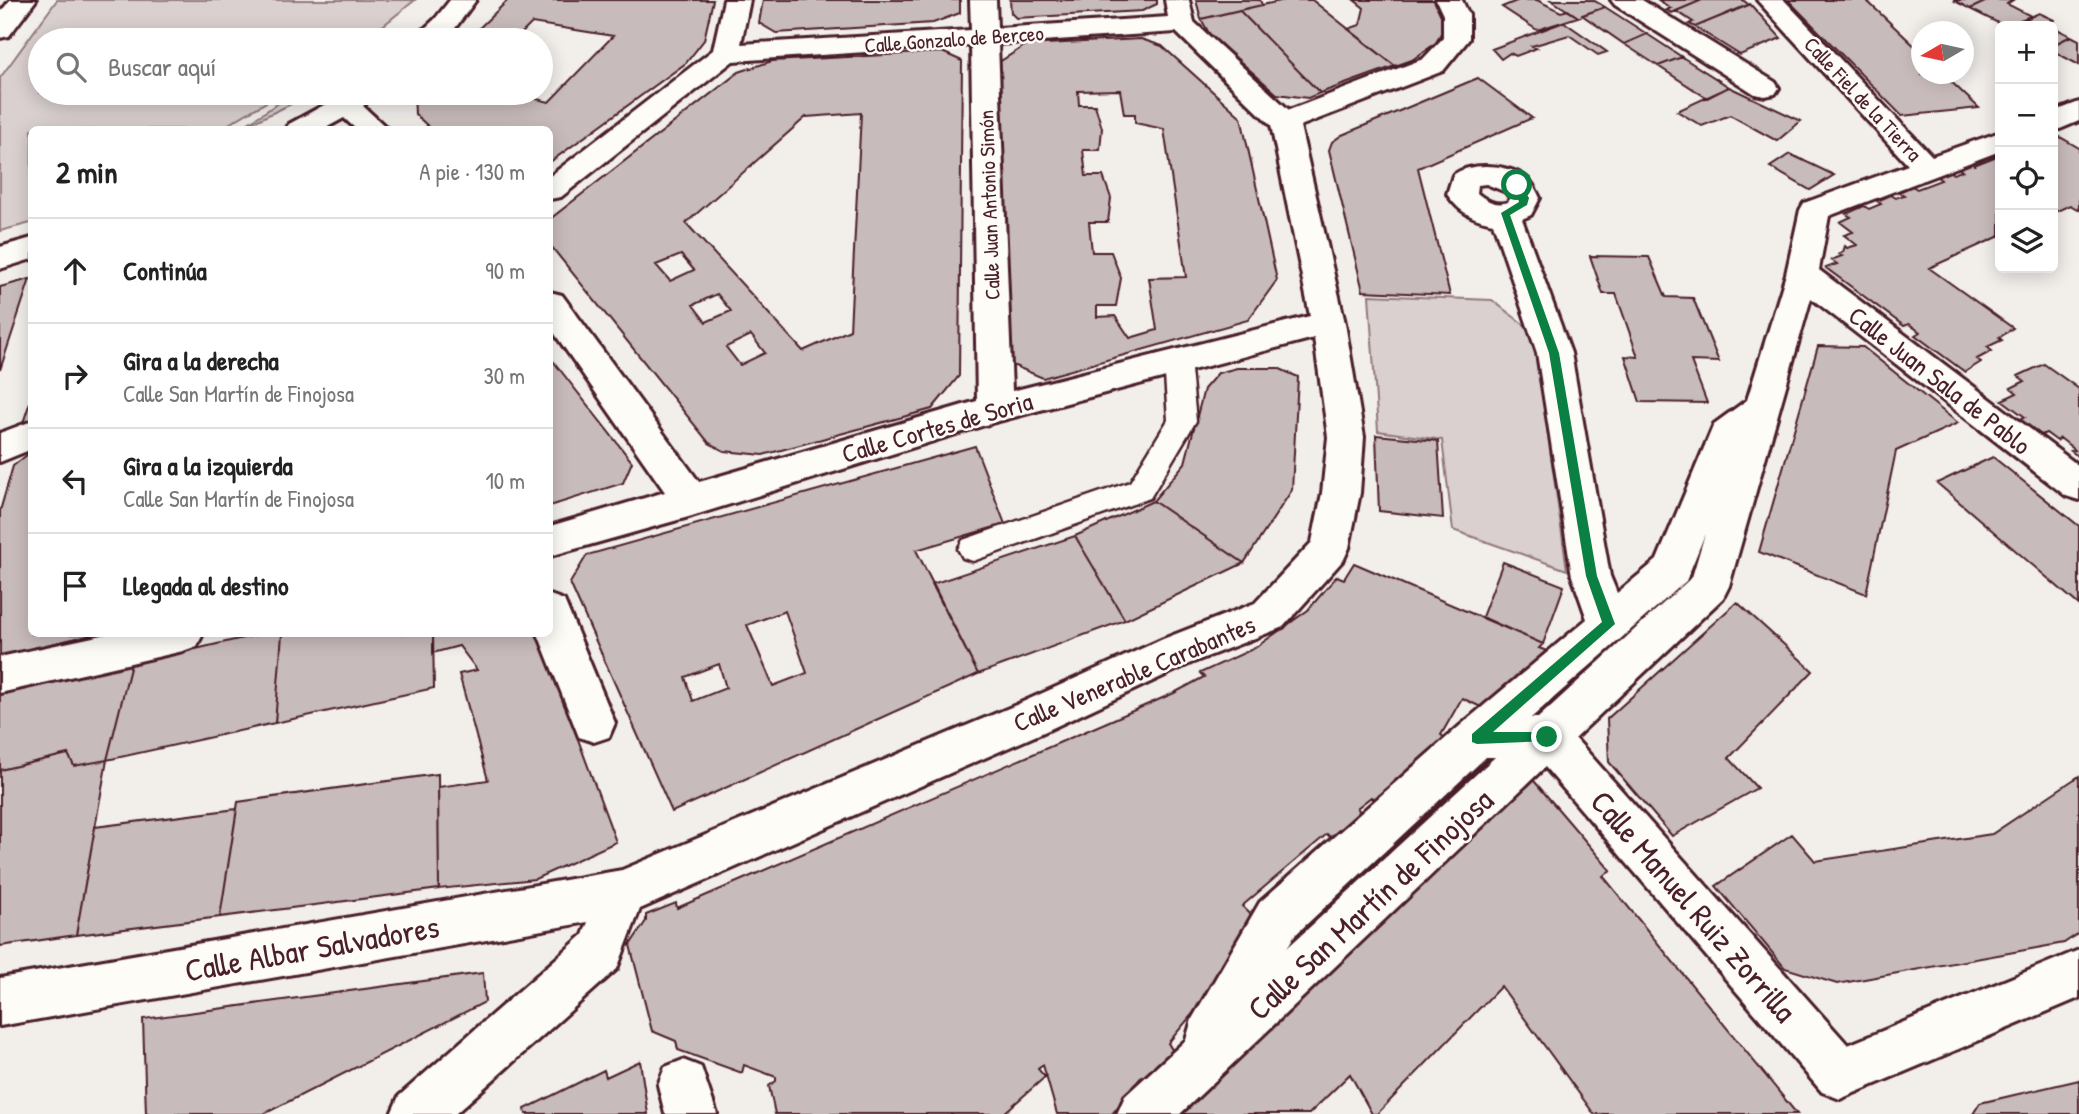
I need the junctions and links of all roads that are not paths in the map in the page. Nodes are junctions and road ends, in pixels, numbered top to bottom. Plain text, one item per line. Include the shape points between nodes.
1 (23, 0) edge
2 (463, 0) edge
3 (737, 0) edge
4 (983, 0) edge
5 (1449, 0) edge
6 (1624, 0) edge
7 (1770, 0) edge
8 (1179, 12) edge
9 (440, 28) edge
10 (0, 30) edge
11 (984, 37) junction
12 (726, 53) junction
13 (1765, 88) dead end
14 (345, 105) edge
15 (358, 105) edge
16 (1285, 122) junction
17 (306, 126) edge
18 (372, 126) edge
19 (1995, 143) edge
20 (1927, 168) junction
21 (553, 188) edge
22 (1505, 213) dead end
23 (28, 249) edge
24 (0, 258) edge
25 (1802, 274) junction
26 (553, 307) edge
27 (1328, 324) junction
28 (1177, 360) junction
29 (1762, 406) junction
30 (995, 409) junction
31 (28, 436) edge
32 (0, 448) edge
33 (2079, 486) edge
34 (692, 501) junction
35 (553, 540) edge
36 (973, 549) dead end
37 (553, 620) edge
38 (1609, 624) junction
39 (170, 637) edge
40 (0, 675) edge
41 (594, 723) dead end
42 (1547, 737) junction
43 (1477, 738) junction
44 (623, 894) junction
45 (2079, 974) edge
46 (0, 1002) edge
47 (1192, 1070) junction
48 (417, 1114) edge
49 (1143, 1114) edge

1 - 10 street
2 - 9 street
3 - 12 street
4 - 11 street, Calle Juan Antonio Simón
5 - 16 street via 1457,39 1433,65
6 - 13 street
7 - 20 street, Calle Fiel de la Tierra
8 - 11 street, Calle Gonzalo de Berceo
8 - 16 street
11 - 12 street, Calle Gonzalo de Berceo
11 - 30 street, Calle Juan Antonio Simón
12 - 21 street
14 - 17 street
15 - 18 street
16 - 27 street, Calle Venerable Carabantes
19 - 20 street, Calle San Martín de Finojosa
20 - 25 street, Calle San Martín de Finojosa via 1815,209
22 - 38 street via 1554,353 1591,576
23 - 24 street
25 - 29 street, Calle San Martín de Finojosa
25 - 33 street, Calle Juan Sala de Pablo
26 - 34 street
27 - 28 street, Calle Cortes de Soria
27 - 44 street, Calle Venerable Carabantes via 1346,438 1330,548 1269,615
28 - 30 street, Calle Cortes de Soria
28 - 36 lane via 1182,421 1140,490
29 - 38 street, Calle San Martín de Finojosa via 1727,434 1672,570
29 - 42 street, Calle San Martín de Finojosa via 1709,586
30 - 34 street, Calle Cortes de Soria
31 - 32 street
34 - 35 street, Calle Cortes de Soria
37 - 41 street
38 - 43 street, Calle San Martín de Finojosa
39 - 40 street
42 - 43 street
42 - 45 street, Calle Manuel Ruiz Zorrilla via 1840,1074
42 - 47 street, Calle San Martín de Finojosa
43 - 47 street, Calle San Martín de Finojosa via 1277,919
44 - 46 street, Calle Albar Salvadores
44 - 48 street via 600,952
47 - 49 street, Calle San Martín de Finojosa

